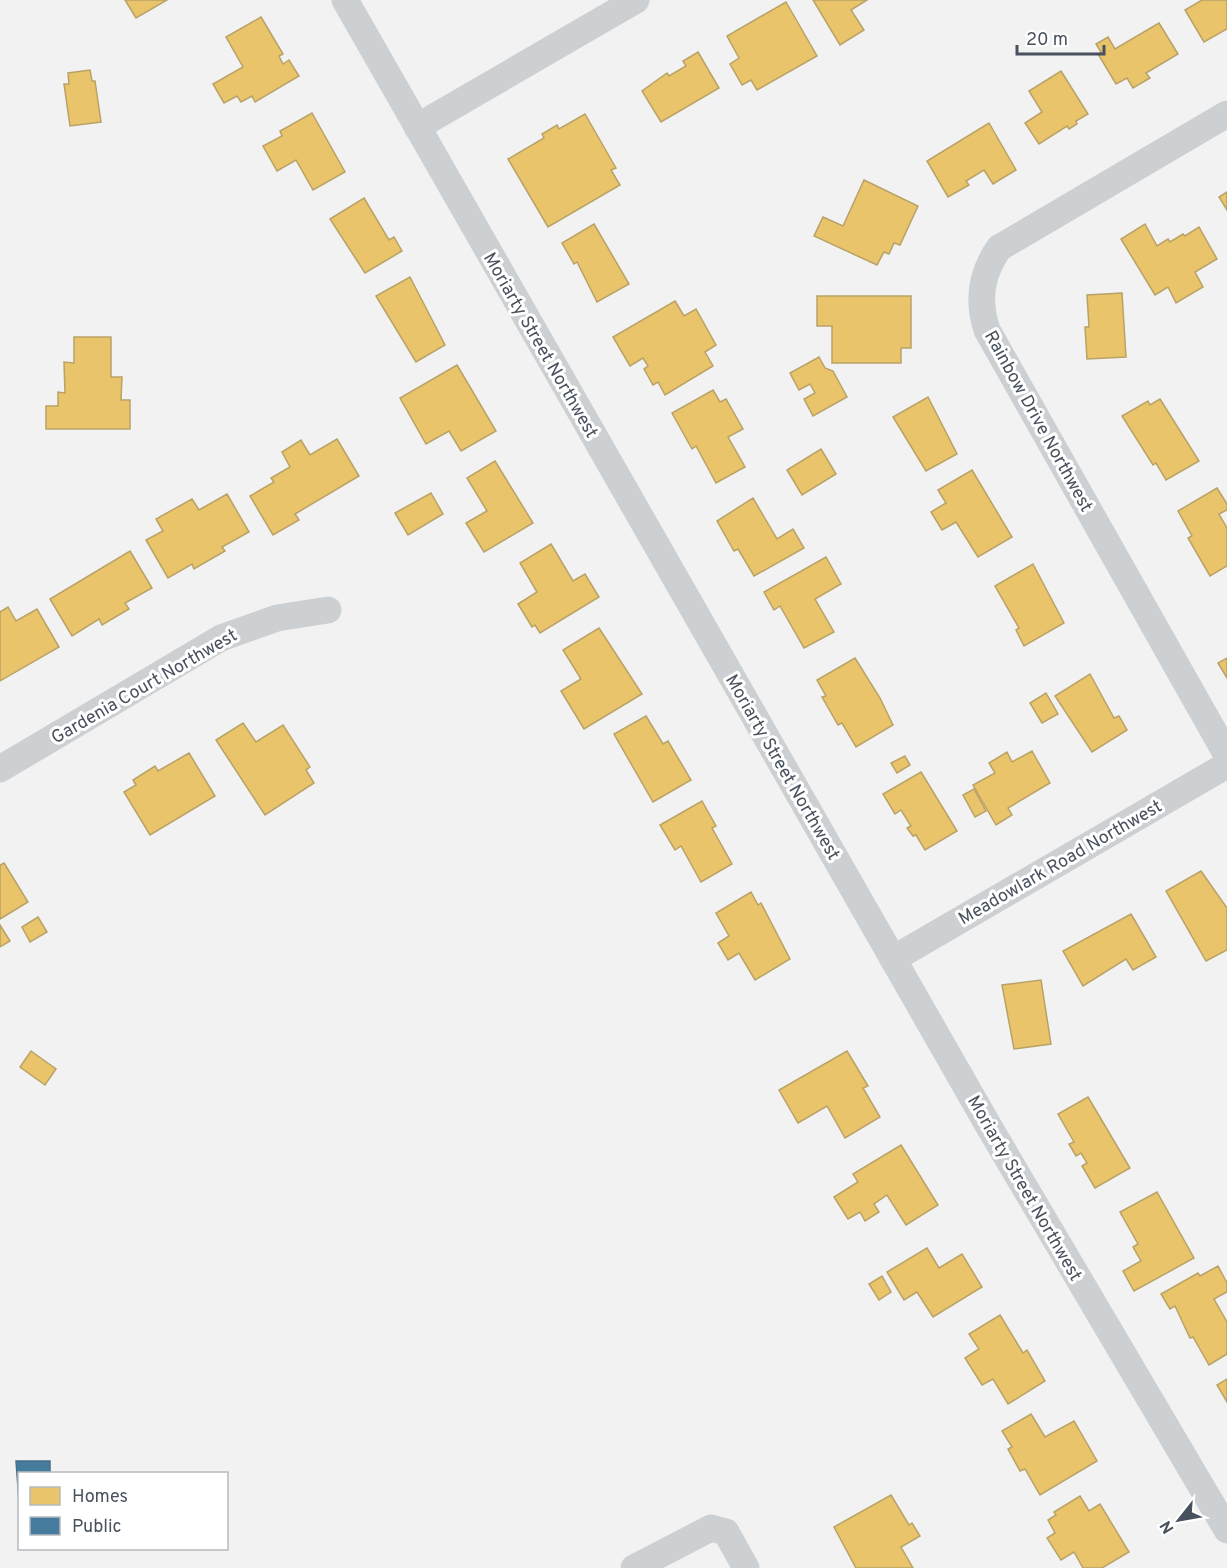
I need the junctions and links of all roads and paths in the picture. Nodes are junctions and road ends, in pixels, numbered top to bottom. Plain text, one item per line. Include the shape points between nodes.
1 (345, 0) edge
2 (636, 0) edge
3 (1227, 114) edge
4 (417, 128) junction
5 (328, 610) dead end
6 (1227, 755) edge
7 (1227, 765) edge
8 (0, 769) edge
9 (893, 959) junction
10 (1227, 1530) edge
11 (634, 1568) edge
12 (746, 1568) edge

1 - 4 street, Moriarty Street Northwest
2 - 4 street
3 - 6 street, Rainbow Drive Northwest via 999,248 989,262 981,291 987,330
4 - 9 street, Moriarty Street Northwest
5 - 8 street, Gardenia Court Northwest via 277,618 221,638
7 - 9 street, Meadowlark Road Northwest
9 - 10 street, Moriarty Street Northwest
11 - 12 street via 711,1528 726,1532

